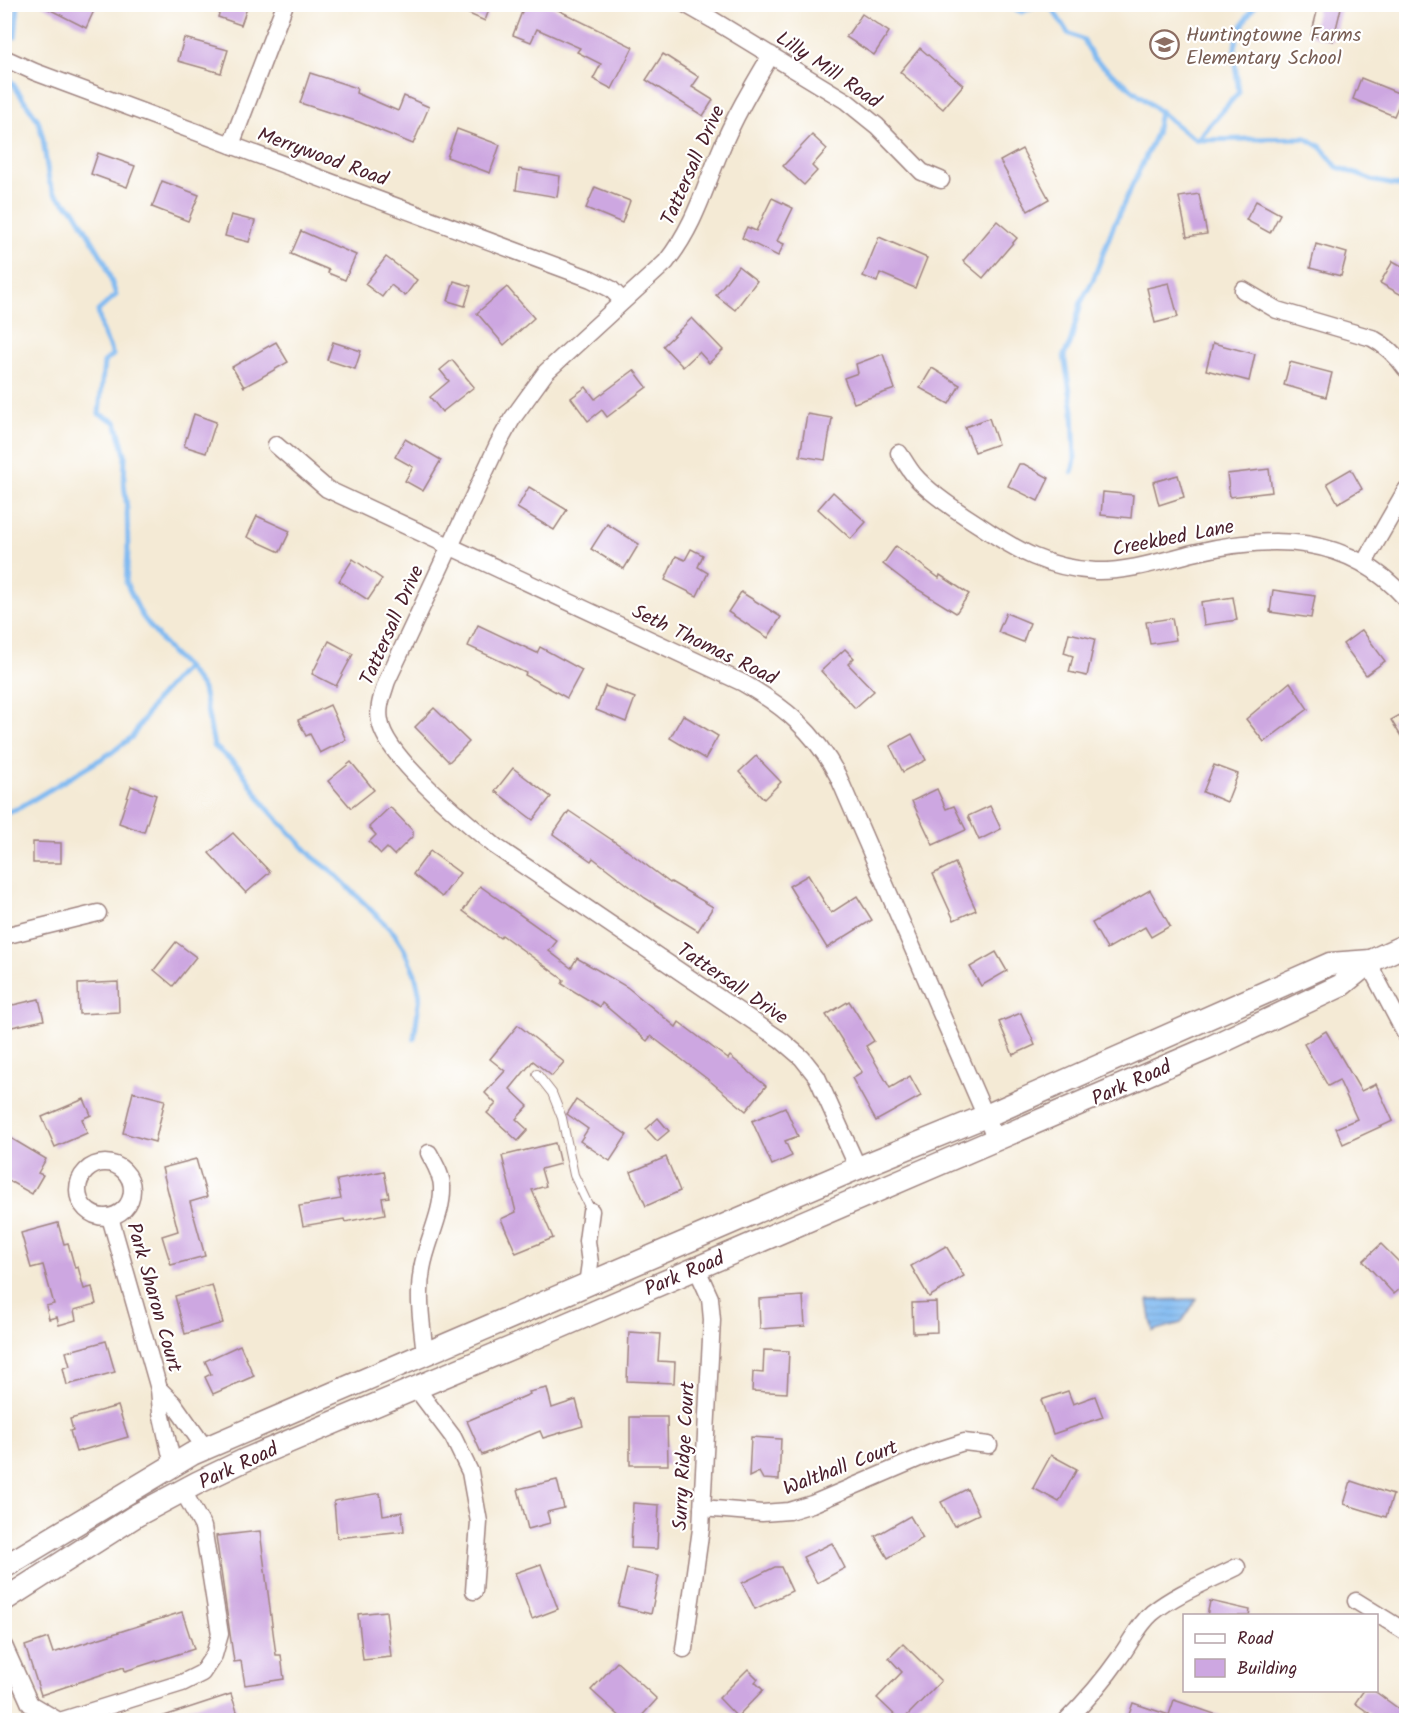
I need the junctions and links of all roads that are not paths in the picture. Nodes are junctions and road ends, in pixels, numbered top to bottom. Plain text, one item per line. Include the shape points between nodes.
1 (285, 4) edge
2 (685, 4) edge
3 (771, 55) junction
4 (4, 58) edge
5 (231, 145) junction
6 (941, 180) dead end
7 (1243, 290) dead end
8 (623, 300) junction
9 (1407, 369) edge
10 (276, 445) dead end
11 (899, 453) dead end
12 (1407, 490) edge
13 (449, 546) junction
14 (1364, 563) junction
15 (1407, 599) edge
16 (98, 914) dead end
17 (4, 936) edge
18 (1407, 945) edge
19 (1371, 962) junction
20 (1407, 1035) edge
21 (537, 1074) dead end
22 (986, 1116) junction
23 (996, 1140) junction
24 (429, 1153) dead end
25 (858, 1168) junction
26 (591, 1211) joint
27 (110, 1217) dead end
28 (696, 1267) junction
29 (587, 1285) junction
30 (425, 1354) junction
31 (416, 1388) junction
32 (159, 1389) junction
33 (989, 1445) dead end
34 (205, 1448) junction
35 (173, 1465) junction
36 (183, 1491) junction
37 (702, 1508) junction
38 (4, 1567) edge
39 (1237, 1567) dead end
40 (474, 1591) dead end
41 (4, 1600) edge
42 (1356, 1601) dead end
43 (1377, 1614) edge
44 (1378, 1614) edge
45 (1407, 1632) edge
46 (4, 1646) edge
47 (684, 1649) dead end
48 (57, 1720) edge
49 (63, 1720) edge
50 (1067, 1720) edge

1 - 5 street
2 - 3 street, Lilly Mill Road
3 - 6 street, Lilly Mill Road via 846,101 922,172
3 - 8 street, Tattersall Drive via 738,110 687,232 666,262
4 - 5 street, Merrywood Road
5 - 8 street, Merrywood Road via 591,279
7 - 9 street via 1277,310 1372,338 1398,357
8 - 13 street, Tattersall Drive via 528,394 498,444
10 - 13 street, Seth Thomas Road via 327,489
11 - 14 street, Creekbed Lane via 923,484 968,518 1023,554 1065,568 1121,569 1204,550 1284,541 1326,547
12 - 14 street
13 - 22 street, Seth Thomas Road via 742,683 794,717 814,738 838,776
13 - 25 street, Tattersall Drive via 387,681 380,705 382,734 452,810 495,846 802,1058 823,1088
14 - 15 street, Creekbed Lane
16 - 17 street
18 - 19 main road, Park Road
19 - 20 street
19 - 22 main road, Park Road via 1330,964
19 - 23 main road, Park Road via 1340,986
21 - 26 lane via 552,1093 562,1118 574,1175
22 - 23 street, Seth Thomas Road
22 - 25 main road, Park Road
23 - 28 main road, Park Road
24 - 30 street via 442,1186 422,1270
25 - 29 main road, Park Road
26 - 29 street
27 - 32 street, Park Sharon Court
28 - 31 main road, Park Road
28 - 37 street, Surry Ridge Court via 710,1298 712,1320
29 - 30 main road, Park Road
30 - 34 main road, Park Road
31 - 36 main road, Park Road via 290,1440
31 - 40 street via 453,1437 470,1472 479,1522
32 - 34 street, Park Sharon Court
32 - 35 street, Park Sharon Court
33 - 37 street, Walthall Court via 964,1442 789,1510 762,1513
34 - 35 main road, Park Road
35 - 38 main road, Park Road
36 - 41 main road, Park Road via 137,1515
36 - 49 street via 203,1527 220,1634 214,1655 202,1673 182,1683
37 - 47 street, Surry Ridge Court
39 - 50 street via 1151,1614 1137,1628 1099,1685
42 - 43 street
44 - 45 street
46 - 48 street via 30,1704

